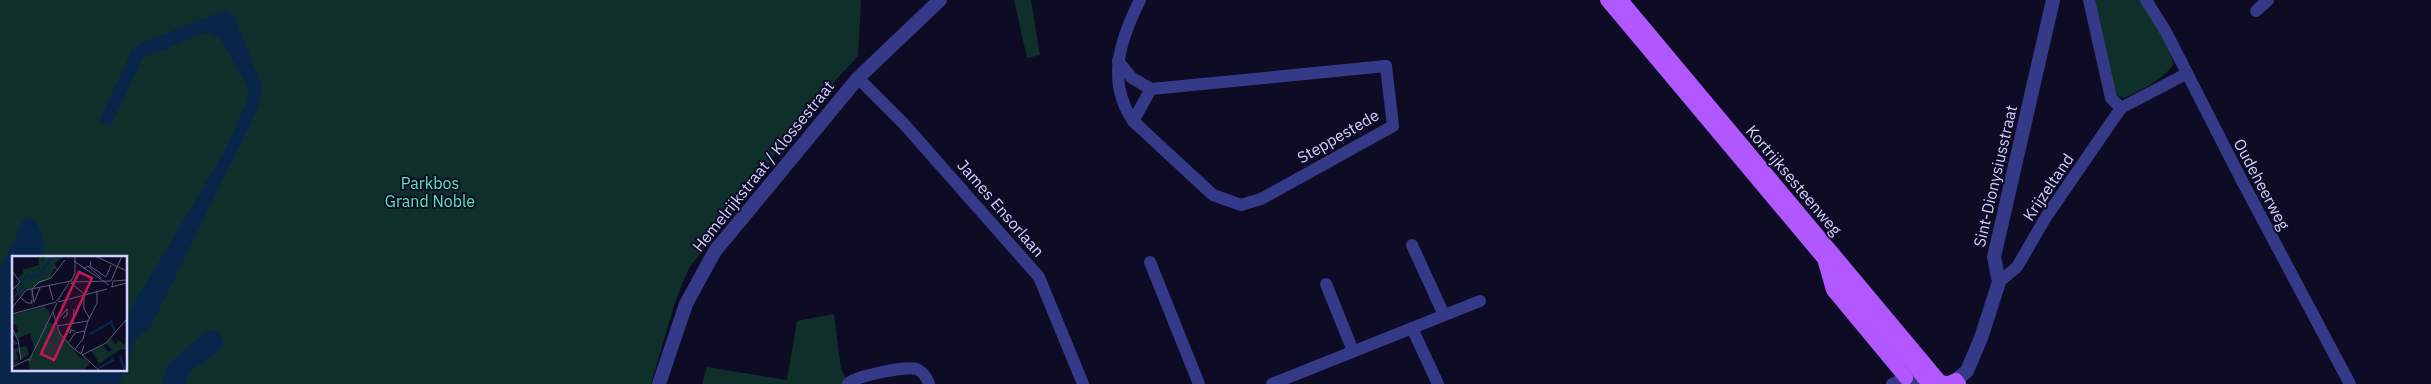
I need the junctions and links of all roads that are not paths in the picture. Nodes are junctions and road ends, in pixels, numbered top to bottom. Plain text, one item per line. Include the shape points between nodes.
1 (940, 0) edge
2 (1140, 0) edge
3 (1606, 0) edge
4 (1621, 0) edge
5 (2054, 0) edge
6 (2089, 0) edge
7 (2146, 0) edge
8 (2268, 0) edge
9 (2256, 12) dead end
10 (1118, 61) junction
11 (2186, 74) junction
12 (858, 78) junction
13 (1151, 89) junction
14 (2121, 108) junction
15 (1133, 121) junction
16 (1412, 245) dead end
17 (1823, 257) junction
18 (1150, 262) dead end
19 (1999, 282) junction
20 (1326, 284) dead end
21 (1480, 301) dead end
22 (1444, 315) junction
23 (1412, 328) junction
24 (1353, 351) junction
25 (1906, 378) junction
26 (1942, 383) edge
27 (658, 384) edge
28 (848, 384) edge
29 (929, 384) edge
30 (1084, 384) edge
31 (1198, 384) edge
32 (1272, 384) edge
33 (1438, 384) edge
34 (1892, 384) edge
35 (2350, 384) edge

1 - 12 street, Hemelrijkstraat / Klossestraat
2 - 10 street, Steppestede via 1126,27
3 - 17 main road, Kortrijksesteenweg
4 - 26 main road, Kortrijksesteenweg
5 - 19 street, Sint-Dionysiusstraat via 1994,257
6 - 14 street via 2111,98
7 - 11 street, Oudeheerweg
8 - 9 street
10 - 13 street via 1132,78
10 - 15 street, Steppestede via 1118,84 1124,108
11 - 14 street, Krijzeltand
11 - 35 street, Oudeheerweg
12 - 27 street, Hemelrijkstraat / Klossestraat via 715,251 686,304
12 - 30 street, James Ensorlaan via 904,124 1039,277
13 - 15 street
13 - 15 street, Steppestede via 1386,66 1393,126 1261,199 1241,205 1213,195
14 - 19 street, Krijzeltand via 2046,217 2017,267
16 - 22 street
17 - 25 main road via 1833,290
17 - 26 main road, Kortrijksesteenweg
18 - 31 street
19 - 26 street, Sint-Dionysiusstraat via 1967,371
20 - 24 street
21 - 22 street
22 - 23 street
23 - 24 street
23 - 33 street
24 - 32 street
25 - 26 street
25 - 34 street
28 - 29 street via 857,377 911,368 923,374

